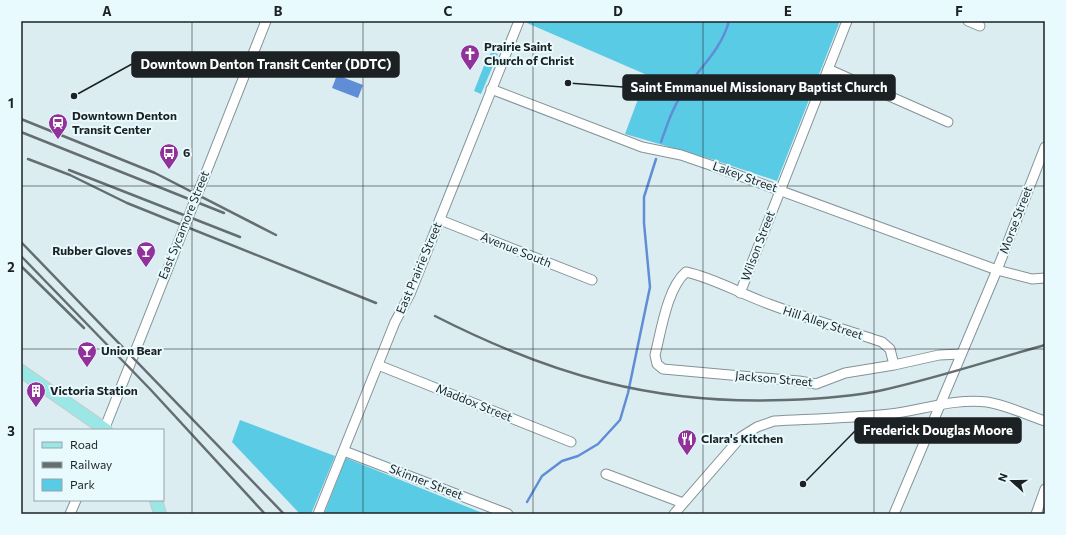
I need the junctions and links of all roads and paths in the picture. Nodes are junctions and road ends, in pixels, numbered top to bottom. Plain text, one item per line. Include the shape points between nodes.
1 (266, 21) edge
2 (518, 21) edge
3 (847, 21) edge
4 (968, 21) edge
5 (980, 26) dead end
6 (828, 69) junction
7 (491, 89) junction
8 (948, 122) dead end
9 (1045, 147) edge
10 (780, 190) junction
11 (440, 220) junction
12 (997, 270) junction
13 (1045, 278) edge
14 (592, 280) dead end
15 (740, 293) junction
16 (961, 354) junction
17 (657, 364) joint
18 (378, 365) junction
19 (894, 365) junction
20 (21, 371) edge
21 (940, 404) junction
22 (1045, 422) edge
23 (103, 429) edge
24 (104, 429) edge
25 (571, 442) dead end
26 (344, 451) junction
27 (606, 474) dead end
28 (1045, 489) edge
29 (76, 501) edge
30 (156, 501) edge
31 (683, 503) junction
32 (70, 514) edge
33 (160, 514) edge
34 (318, 514) edge
35 (508, 514) edge
36 (674, 514) edge
37 (894, 514) edge
38 (1036, 514) edge

1 - 24 street, East Sycamore Street
2 - 7 street, East Prairie Street
3 - 6 street, Wilson Street
4 - 5 street
6 - 8 street
6 - 10 street, Wilson Street
7 - 10 street, Lakey Street via 642,147 681,155
7 - 11 street, East Prairie Street
9 - 12 street, Morse Street
10 - 12 street, Lakey Street
10 - 15 street, Wilson Street
11 - 14 street, Avenue South
11 - 18 street, East Prairie Street
12 - 13 street, Lakey Street via 1032,279
12 - 16 street, Morse Street
15 - 17 street, Hill Alley Street via 700,275 686,272 680,277 666,314 655,356
15 - 19 street, Hill Alley Street via 882,342 890,350
16 - 19 street, Jackson Street via 939,354
16 - 21 street, Morse Street
17 - 19 street, Jackson Street via 664,369 816,384 845,373
18 - 25 street, Maddox Street
18 - 26 street, East Prairie Street
20 - 23 main road
21 - 22 street via 988,402
21 - 31 street via 890,414 774,421 757,427 741,437
21 - 37 street, Morse Street
26 - 34 street, East Prairie Street
26 - 35 street, Skinner Street
27 - 31 street
28 - 38 street
29 - 32 street
30 - 33 main road
31 - 36 street

